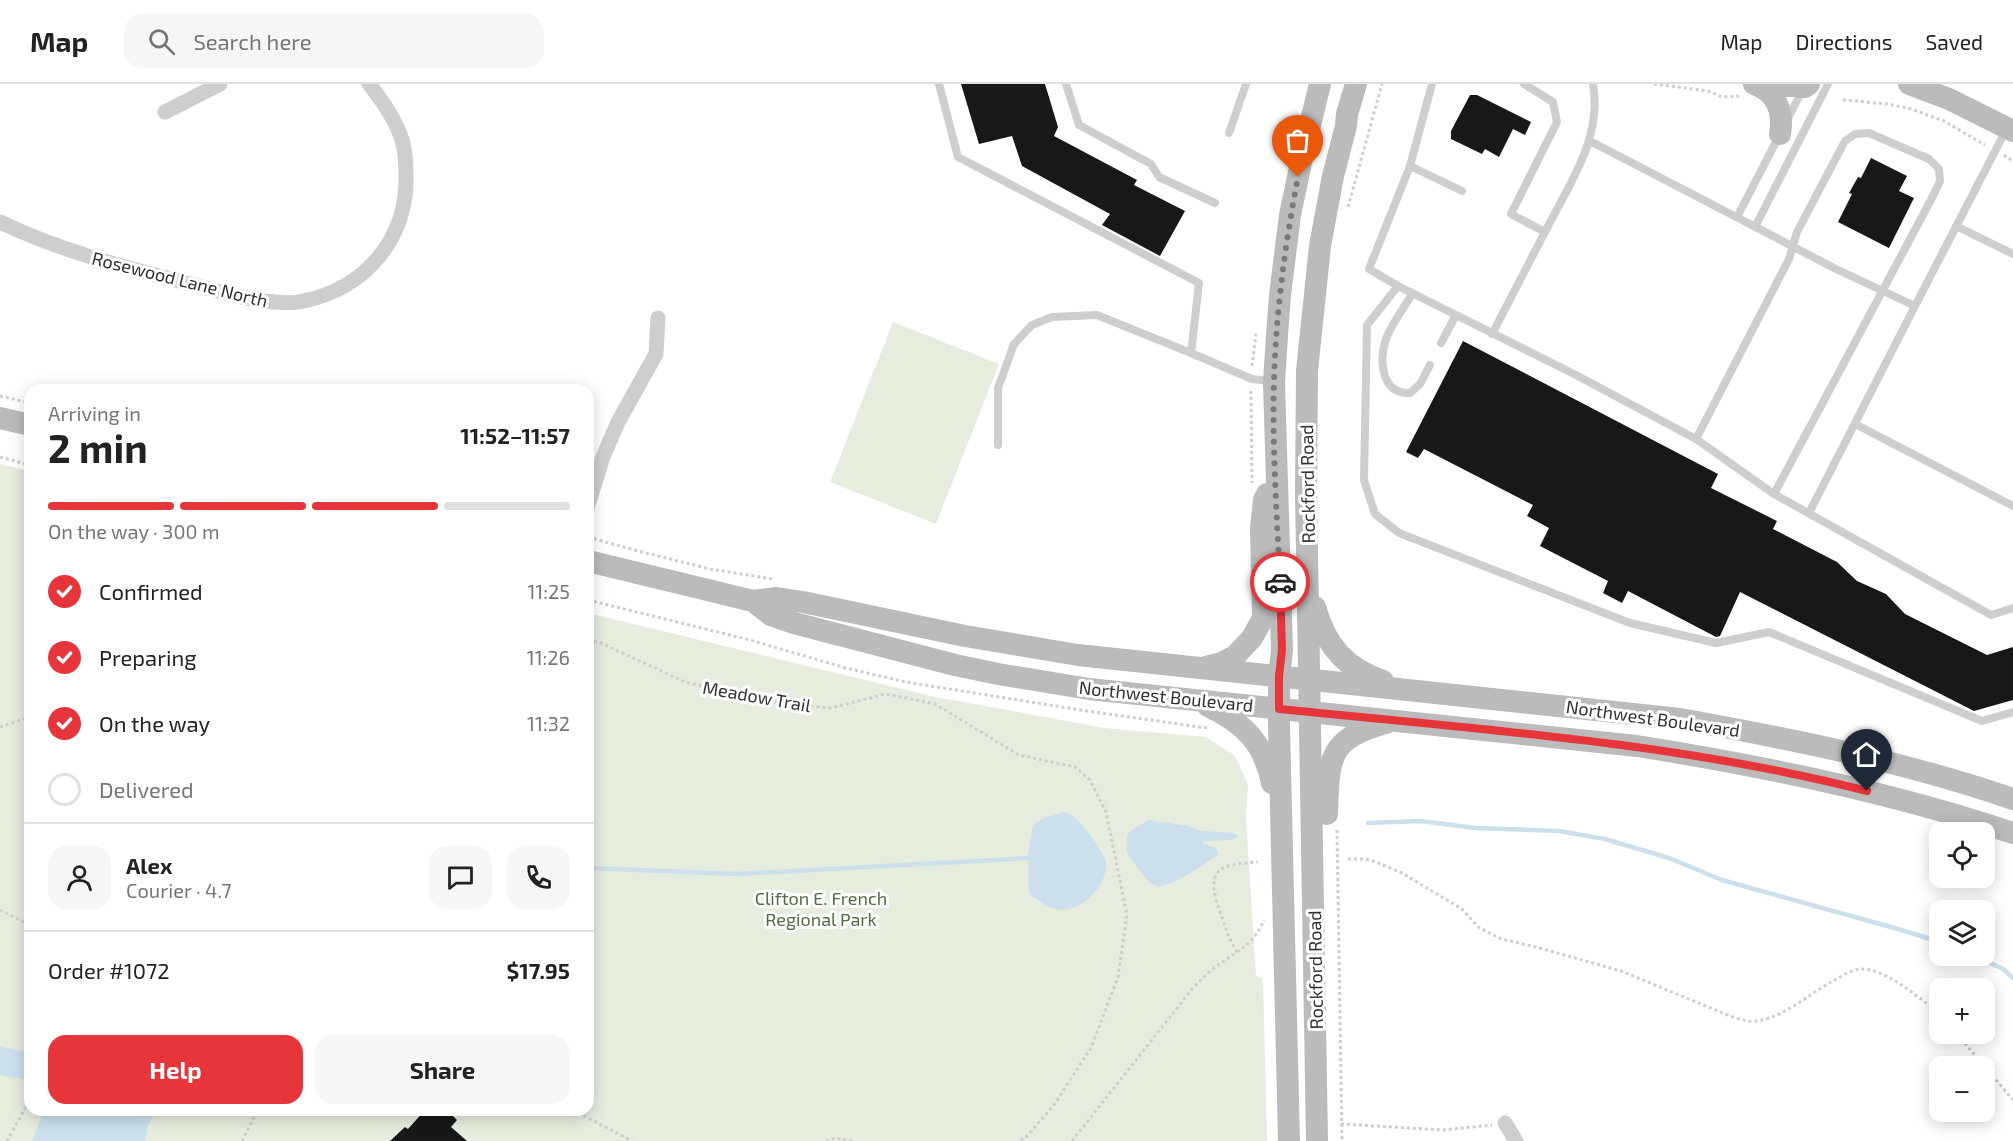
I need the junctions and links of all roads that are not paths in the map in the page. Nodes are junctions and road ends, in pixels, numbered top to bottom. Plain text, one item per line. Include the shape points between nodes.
1 (220, 84) edge
2 (369, 84) edge
3 (939, 84) edge
4 (1066, 84) edge
5 (1246, 84) edge
6 (1320, 84) edge
7 (1356, 84) edge
8 (1370, 84) edge
9 (1432, 84) edge
10 (1524, 84) edge
11 (1593, 84) edge
12 (1768, 84) edge
13 (1828, 84) edge
14 (1909, 84) edge
15 (1807, 85) edge
16 (1749, 91) edge
17 (165, 112) dead end
18 (1347, 114) junction
19 (2010, 129) edge
20 (1229, 133) dead end
21 (1780, 134) junction
22 (1590, 141) junction
23 (1410, 166) junction
24 (1462, 190) dead end
25 (1215, 203) dead end
26 (1737, 217) junction
27 (0, 222) edge
28 (1956, 226) junction
29 (1755, 227) junction
30 (1545, 232) junction
31 (1793, 247) junction
32 (2013, 254) edge
33 (1398, 286) junction
34 (1881, 292) junction
35 (1412, 294) junction
36 (1915, 306) junction
37 (1456, 315) junction
38 (658, 318) dead end
39 (1492, 334) junction
40 (1441, 343) dead end
41 (1191, 353) junction
42 (1430, 365) dead end
43 (1274, 382) junction
44 (0, 418) edge
45 (24, 424) edge
46 (1855, 424) junction
47 (1696, 439) junction
48 (998, 445) dead end
49 (1276, 477) junction
50 (594, 485) edge
51 (1774, 494) junction
52 (2013, 506) edge
53 (1809, 513) junction
54 (594, 562) edge
55 (1308, 575) junction
56 (753, 601) junction
57 (2013, 608) edge
58 (1196, 668) junction
59 (1279, 676) junction
60 (1310, 680) junction
61 (1409, 691) junction
62 (1196, 700) junction
63 (1279, 709) junction
64 (1311, 712) junction
65 (2013, 712) edge
66 (1395, 721) junction
67 (2013, 799) edge
68 (1281, 809) junction
69 (2013, 833) edge
70 (1314, 890) junction
71 (1504, 1123) road end
72 (1289, 1141) edge
73 (1317, 1141) edge
74 (1516, 1141) edge

1 - 17 street
2 - 27 street, Rosewood Lane North via 401,136 407,191 400,220 371,267 350,284 303,302 273,303 245,298 79,254
3 - 41 lane via 958,157 1199,283
4 - 25 lane via 1079,125 1151,164 1159,177
5 - 20 lane
6 - 43 main road, Rockford Road via 1290,215
7 - 18 main road, Rockford Road
8 - 18 main road
9 - 23 lane
10 - 30 lane via 1553,102 1557,122 1511,214
11 - 22 lane via 1596,110
12 - 15 main road
13 - 29 lane
14 - 19 main road
15 - 21 lane
16 - 21 main road via 1766,89 1777,103 1782,118
18 - 55 main road, Rockford Road via 1320,246 1310,332 1306,424
19 - 28 lane
21 - 26 lane
22 - 26 lane
22 - 30 lane
23 - 24 lane
23 - 33 lane via 1369,269
26 - 29 lane
28 - 32 lane
28 - 36 lane
29 - 31 lane
30 - 39 lane
31 - 34 lane
31 - 34 lane via 1797,232 1845,141 1855,134 1869,133 1929,159 1939,169 1940,181
31 - 47 lane
33 - 35 lane
33 - 65 lane via 1367,325 1364,480 1375,514 1399,533 1630,623 1716,643 1769,632 1982,721
34 - 36 lane
34 - 51 lane
35 - 37 lane
35 - 42 lane via 1386,339 1383,369 1387,382 1400,394 1410,393 1420,384
36 - 46 lane
37 - 39 lane
37 - 40 lane
38 - 50 street via 656,354 618,422
39 - 47 lane
41 - 43 lane via 1252,378
41 - 48 lane via 1097,315 1052,317 1032,325 1014,344 998,388
43 - 49 main road, Rockford Road
44 - 45 main road
46 - 52 lane
46 - 53 lane
47 - 51 lane
49 - 58 main road via 1264,500 1263,618 1252,638 1234,656 1222,663
49 - 59 main road, Rockford Road via 1282,650
51 - 53 lane
53 - 57 lane via 1991,615
54 - 56 main road, Northwest Boulevard
55 - 60 main road, Rockford Road
55 - 61 main road via 1318,619 1343,659 1365,675
56 - 58 main road, Northwest Boulevard via 777,598 1036,649
56 - 62 main road, Northwest Boulevard via 771,615 794,623 998,675
58 - 59 main road, Northwest Boulevard
59 - 60 main road, Northwest Boulevard
59 - 63 main road, Rockford Road
60 - 61 main road, Northwest Boulevard
60 - 64 main road, Rockford Road
61 - 67 main road, Northwest Boulevard via 1669,718 1752,732 1895,764
62 - 63 main road, Northwest Boulevard
62 - 68 main road via 1231,717 1254,740 1263,752
63 - 64 main road, Northwest Boulevard
63 - 68 main road, Rockford Road
64 - 66 main road, Northwest Boulevard
64 - 70 main road, Rockford Road
66 - 69 main road, Northwest Boulevard via 1637,746 1779,770 1922,805
66 - 70 main road via 1357,732 1333,757 1328,772 1327,868
68 - 72 main road, Rockford Road
70 - 73 main road, Rockford Road
71 - 74 street

